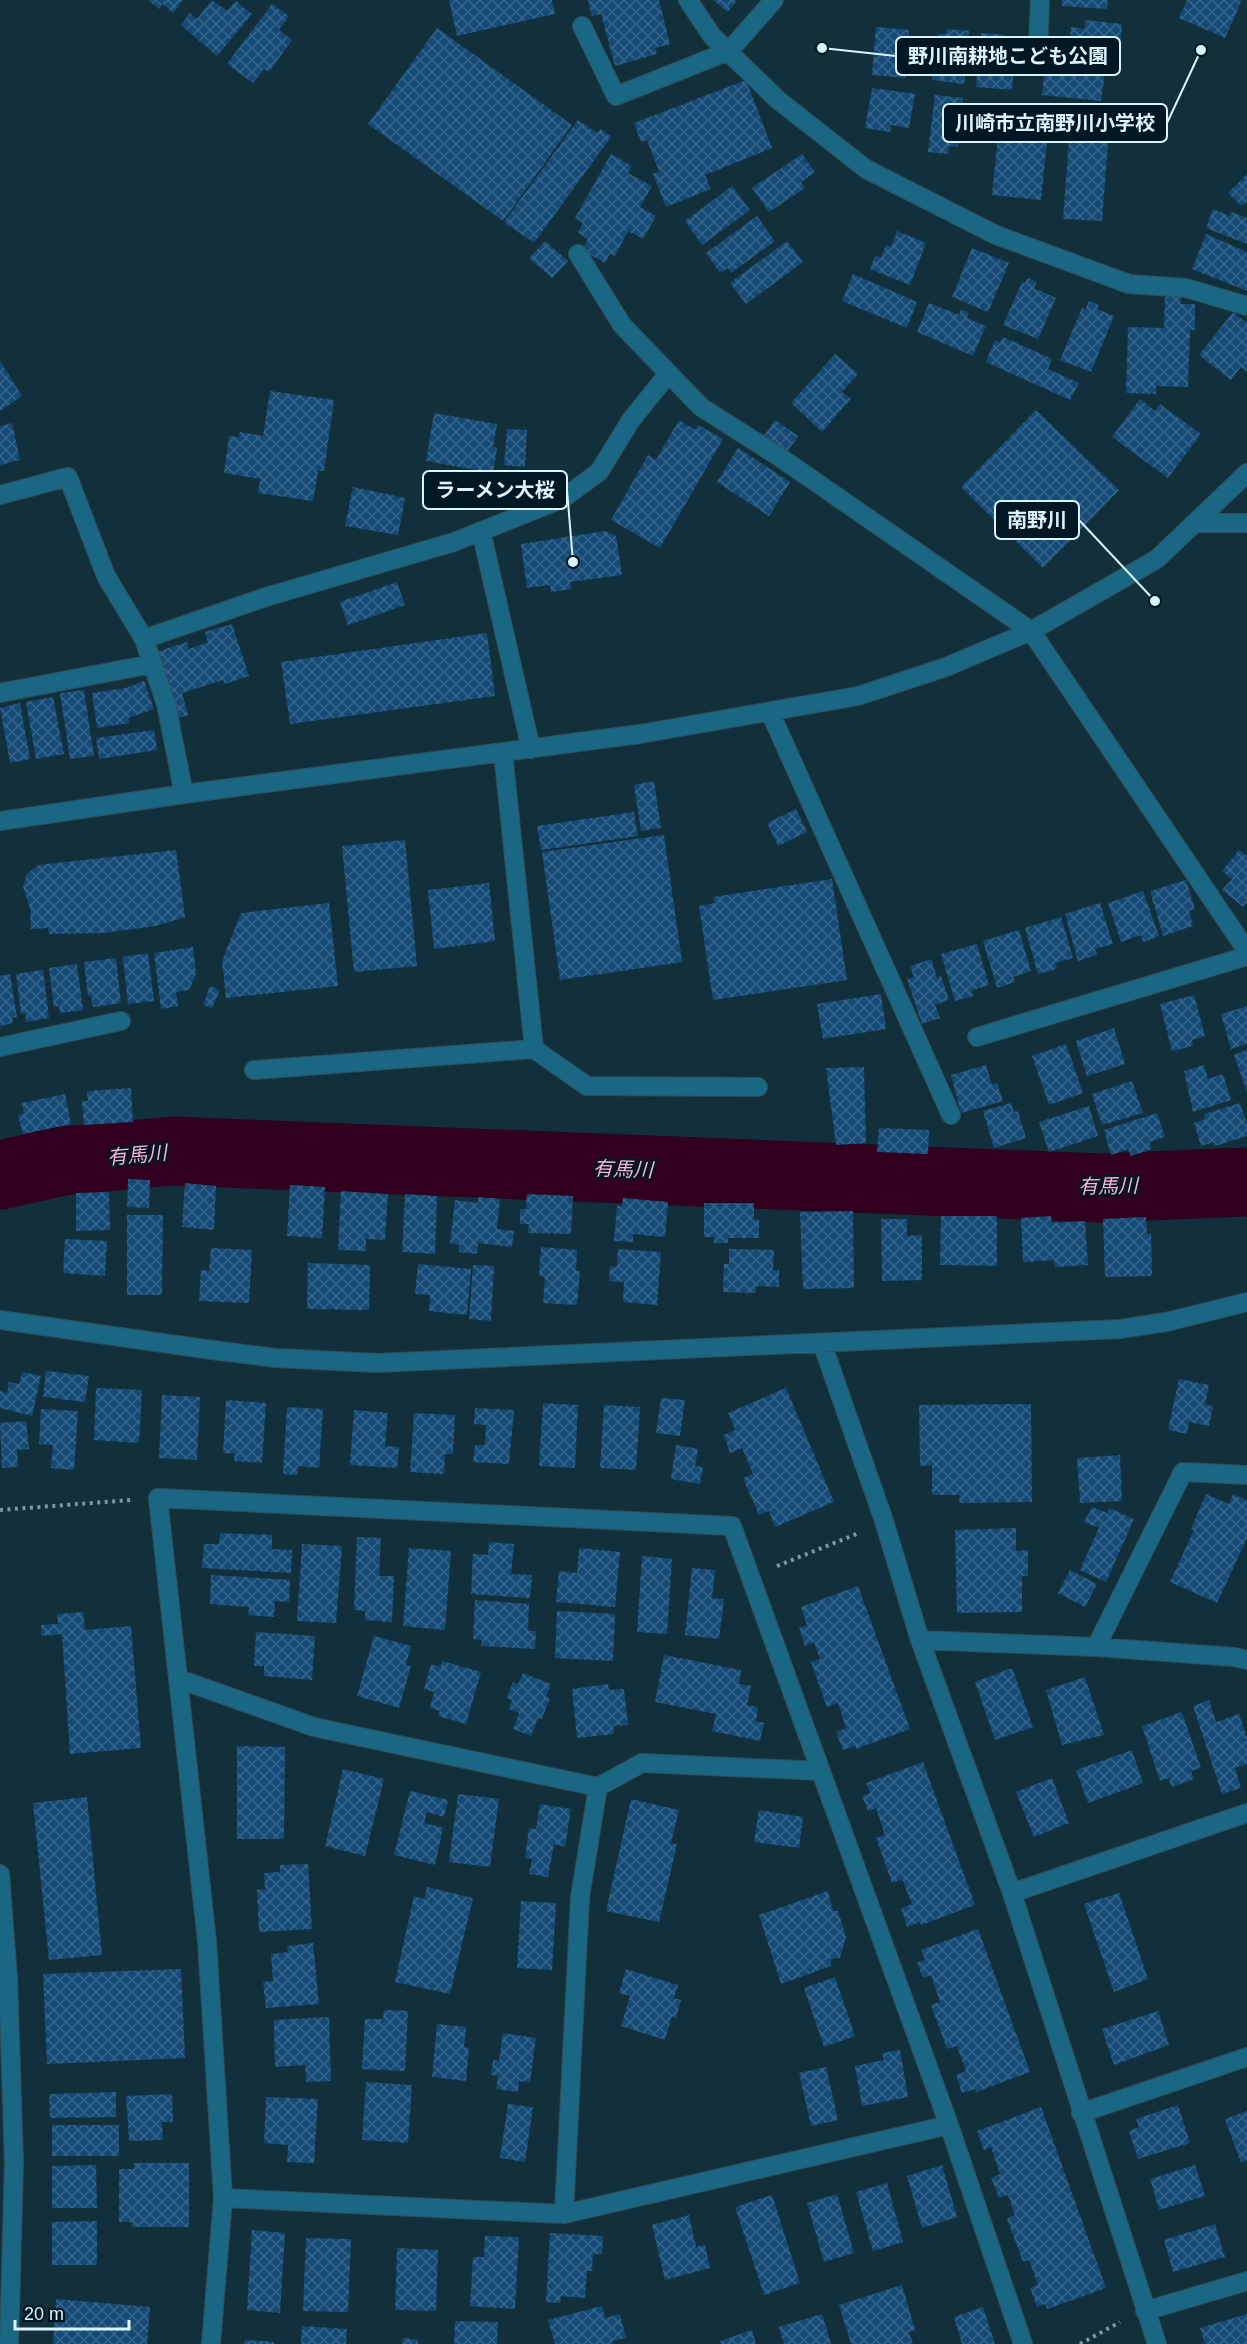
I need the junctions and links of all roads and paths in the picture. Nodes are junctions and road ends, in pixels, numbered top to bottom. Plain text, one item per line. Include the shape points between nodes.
1 (688, 0) edge
2 (774, 0) edge
3 (1040, 0) edge
4 (582, 26) dead end
5 (1038, 47) dead end
6 (729, 51) junction
7 (578, 254) dead end
8 (1247, 306) edge
9 (668, 374) junction
10 (1247, 473) edge
11 (0, 495) edge
12 (1194, 523) junction
13 (1247, 523) edge
14 (481, 531) junction
15 (1031, 631) junction
16 (144, 639) junction
17 (152, 664) junction
18 (0, 693) edge
19 (770, 712) junction
20 (531, 749) junction
21 (502, 752) junction
22 (184, 794) junction
23 (0, 821) edge
24 (1247, 953) edge
25 (121, 1021) dead end
26 (977, 1037) dead end
27 (0, 1047) edge
28 (534, 1049) junction
29 (254, 1070) dead end
30 (758, 1087) dead end
31 (951, 1115) dead end
32 (1247, 1302) edge
33 (0, 1320) edge
34 (822, 1343) junction
35 (1247, 1474) edge
36 (158, 1498) junction
37 (0, 1510) edge
38 (855, 1534) dead end
39 (776, 1567) dead end
40 (920, 1640) junction
41 (1096, 1647) junction
42 (1247, 1660) edge
43 (179, 1679) junction
44 (821, 1771) junction
45 (598, 1787) junction
46 (1247, 1813) edge
47 (0, 1874) edge
48 (1012, 1893) junction
49 (1247, 2057) edge
50 (1081, 2113) junction
51 (949, 2125) junction
52 (223, 2198) junction
53 (564, 2214) junction
54 (1247, 2281) edge
55 (1145, 2312) junction
56 (1127, 2318) dead end
57 (9, 2344) edge
58 (211, 2344) edge
59 (1023, 2344) edge
60 (1080, 2344) edge
61 (1156, 2344) edge

1 - 6 street via 712,36
2 - 6 street
3 - 5 street
4 - 6 street via 616,96
6 - 8 street via 778,100 866,169 996,235 1129,284 1186,288
7 - 9 street via 622,325
9 - 14 street via 631,420 599,472 562,499
9 - 15 street via 701,406
10 - 12 street
11 - 16 street via 68,477 106,576
12 - 13 street
12 - 15 street via 1157,559
14 - 16 street
14 - 20 street
15 - 19 street via 946,667 858,696
15 - 24 street
16 - 17 street
17 - 18 street
17 - 22 street via 166,704
19 - 20 street
19 - 31 street
20 - 21 street
21 - 22 street
21 - 28 street
22 - 23 street
24 - 26 street
25 - 27 street
28 - 29 street
28 - 30 street via 587,1086
32 - 34 street via 1120,1329
33 - 34 street via 223,1352 341,1362 496,1359
34 - 40 street via 884,1521
35 - 41 street via 1183,1472
36 - 37 path
36 - 43 street
36 - 44 street via 732,1526
38 - 39 path
40 - 41 street
40 - 48 street
41 - 42 street
43 - 45 street via 314,1727
43 - 52 street via 207,1941
44 - 45 street via 642,1762
44 - 51 street
45 - 53 street via 580,1898
46 - 48 street
47 - 57 street via 14,2163
48 - 50 street
49 - 50 street
50 - 55 street
51 - 53 street
51 - 59 street
52 - 53 street
52 - 58 street
54 - 55 street
55 - 61 street
56 - 60 path

